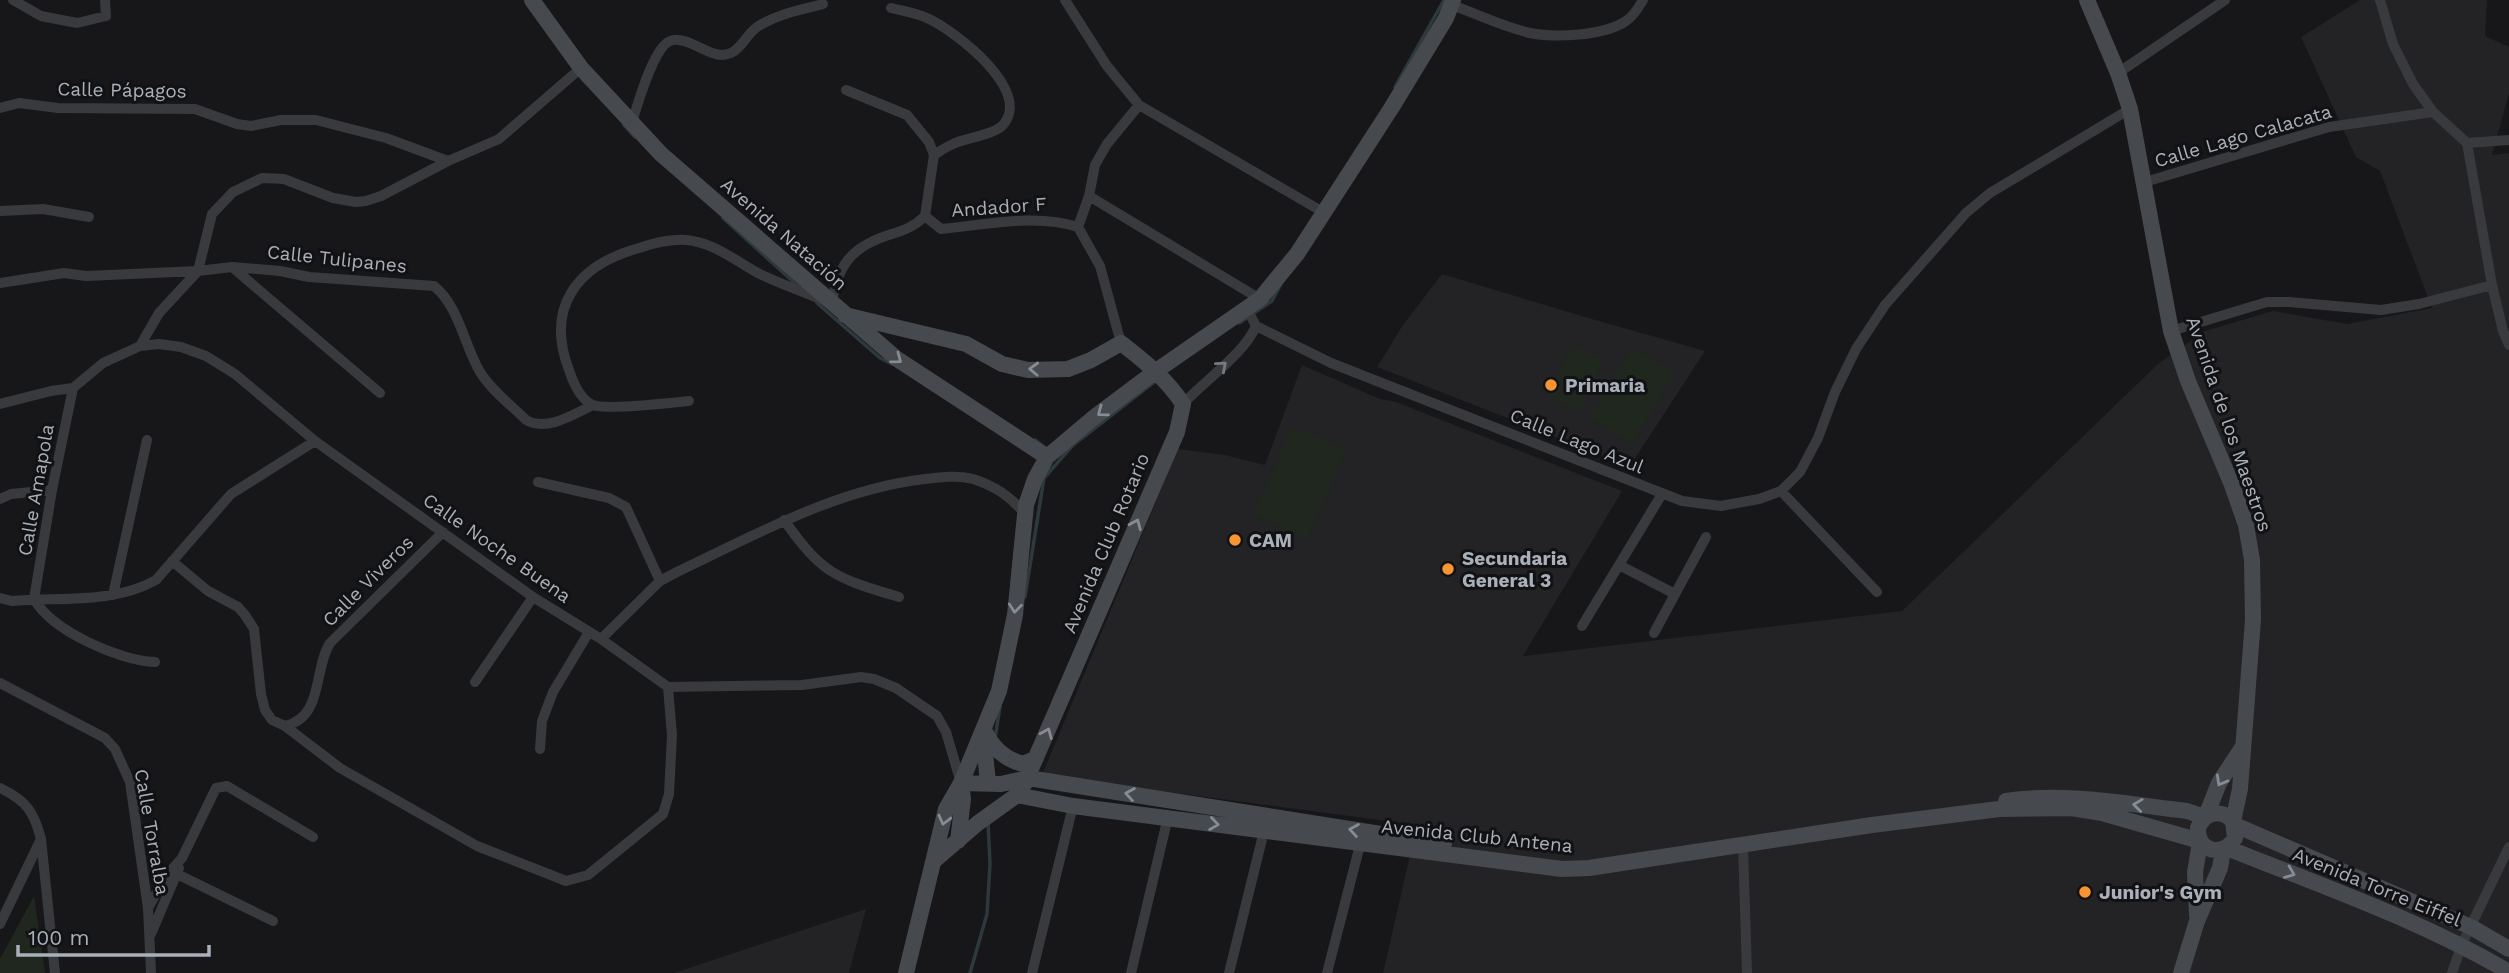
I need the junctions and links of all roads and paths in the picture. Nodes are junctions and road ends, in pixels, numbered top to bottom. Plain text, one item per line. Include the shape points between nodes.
1 (13, 0) edge
2 (105, 0) edge
3 (532, 0) edge
4 (1065, 0) edge
5 (1643, 0) edge
6 (2087, 0) edge
7 (2225, 0) edge
8 (2380, 0) edge
9 (1452, 3) edge
10 (823, 4) dead end
11 (891, 8) dead end
12 (581, 68) junction
13 (2118, 73) junction
14 (846, 90) dead end
15 (1139, 105) junction
16 (0, 108) edge
17 (2130, 109) junction
18 (2433, 112) junction
19 (632, 122) junction
20 (2509, 140) edge
21 (2467, 143) junction
22 (934, 155) junction
23 (448, 161) junction
24 (2145, 182) junction
25 (1088, 195) junction
26 (0, 211) edge
27 (1323, 212) junction
28 (925, 216) junction
29 (89, 217) dead end
30 (1078, 227) junction
31 (232, 267) junction
32 (198, 271) junction
33 (0, 283) edge
34 (2492, 285) junction
35 (832, 303) junction
36 (1253, 304) junction
37 (845, 315) junction
38 (1256, 326) junction
39 (2171, 331) junction
40 (1121, 344) junction
41 (2509, 345) edge
42 (140, 346) junction
43 (1156, 371) junction
44 (73, 388) junction
45 (380, 393) dead end
46 (689, 401) dead end
47 (0, 404) edge
48 (1183, 404) junction
49 (593, 405) junction
50 (147, 440) dead end
51 (315, 441) junction
52 (1047, 457) junction
53 (538, 482) dead end
54 (52, 490) junction
55 (1781, 491) junction
56 (1662, 494) junction
57 (0, 499) edge
58 (1025, 514) junction
59 (784, 520) junction
60 (443, 532) junction
61 (1706, 537) dead end
62 (172, 561) junction
63 (1619, 565) junction
64 (660, 582) junction
65 (1877, 592) dead end
66 (1675, 594) junction
67 (113, 595) junction
68 (533, 597) junction
69 (899, 597) dead end
70 (0, 598) edge
71 (34, 599) junction
72 (1582, 626) dead end
73 (589, 632) junction
74 (1654, 633) dead end
75 (601, 639) junction
76 (155, 662) dead end
77 (475, 682) dead end
78 (0, 683) edge
79 (668, 687) junction
80 (285, 726) junction
81 (987, 736) junction
82 (2242, 748) junction
83 (540, 749) dead end
84 (1036, 758) junction
85 (1028, 778) junction
86 (961, 783) junction
87 (995, 783) junction
88 (0, 788) edge
89 (1017, 795) junction
90 (1073, 806) junction
91 (1168, 817) junction
92 (2205, 817) junction
93 (2234, 823) junction
94 (1264, 831) junction
95 (313, 837) dead end
96 (41, 839) junction
97 (958, 841) junction
98 (2200, 841) junction
99 (1360, 845) junction
100 (1743, 845) junction
101 (2509, 847) edge
102 (2225, 849) junction
103 (182, 858) junction
104 (935, 860) junction
105 (177, 874) junction
106 (148, 908) junction
107 (272, 921) dead end
108 (2197, 921) junction
109 (0, 924) edge
110 (2471, 927) junction
111 (150, 937) junction
112 (2462, 944) junction
113 (2509, 949) edge
114 (2509, 972) edge
115 (55, 973) edge
116 (151, 973) edge
117 (906, 973) edge
118 (1032, 973) edge
119 (1130, 973) edge
120 (1228, 973) edge
121 (1327, 973) edge
122 (1747, 973) edge
123 (2181, 973) edge
124 (2452, 973) edge

1 - 2 street via 41,16 77,23 106,16
3 - 12 street, Avenida Natación
4 - 15 street via 1107,66
5 - 9 street via 1636,13 1608,29 1550,35 1527,32
6 - 13 street, Avenida de los Maestros
7 - 13 street
8 - 18 street via 2393,44
9 - 27 street via 1392,107
10 - 19 street via 768,21 728,55 677,39 669,41 657,55
11 - 22 street via 946,29 1002,81 1010,99 1011,113 1001,128
12 - 19 street, Avenida Natación
12 - 23 street via 499,139
13 - 17 street, Avenida de los Maestros
14 - 22 street via 907,115
15 - 25 street via 1095,165
15 - 27 street
16 - 23 street, Calle Pápagos via 19,103 58,108 195,109 251,125 316,120 386,138
17 - 24 street, Avenida de los Maestros
17 - 55 street via 1990,193 1966,213 1885,305 1856,349 1800,472
18 - 21 street
18 - 24 street, Calle Lago Calacata via 2329,127
19 - 35 street, Avenida Natación via 661,154
20 - 21 street
21 - 34 street
22 - 28 street
23 - 32 street via 381,197 356,202 284,179 262,178 233,192 212,214
24 - 39 street, Avenida de los Maestros
25 - 30 street
25 - 36 street
26 - 29 street via 43,209
27 - 36 street via 1297,254
28 - 30 street, Andador F via 941,229 1041,220
28 - 35 street via 909,228 867,244 845,262 834,285
30 - 40 street via 1100,266
31 - 32 street, Calle Tulipanes
31 - 45 street
31 - 49 street, Calle Tulipanes via 434,285 450,306 480,373 526,420 551,423
32 - 33 street, Calle Tulipanes via 64,273
32 - 42 street via 159,313
34 - 39 street via 2381,310 2267,302
34 - 41 street
35 - 37 street, Avenida Natación
35 - 49 street via 717,249 687,240 624,252 577,281 560,320 560,348 572,379
36 - 38 street
36 - 43 street
40 -> 37 street via 1068,369 1028,370 1002,364 966,344
37 -> 52 street, Avenida Natación via 897,359
48 -> 38 street, Avenida Club Rotario via 1246,345
38 - 56 street, Calle Lago Azul via 1331,363
39 - 82 street, Avenida de los Maestros via 2232,485 2252,560 2253,620
40 - 43 street
42 - 44 street, Calle Noche Buena via 103,363
42 - 51 street, Calle Noche Buena via 180,347 216,362
43 - 48 street
43 -> 52 street
44 - 47 street, Calle Noche Buena
44 - 54 street, Calle Amapola
46 - 49 street, Calle Tulipanes
84 -> 48 street, Avenida Club Rotario via 1177,432
50 - 67 street
51 - 60 street, Calle Noche Buena
51 - 62 street via 231,494
52 - 58 street
53 - 64 street via 609,498 626,507
54 - 57 street
54 - 71 street, Calle Amapola
55 - 56 street, Calle Lago Azul via 1721,506
55 - 65 street
56 - 63 street
58 - 59 street via 1011,497 995,488 971,478 944,476 850,495
58 -> 81 street via 1009,652
59 - 64 street
59 - 69 street via 822,566 839,577
60 - 68 street, Calle Noche Buena
60 - 80 street, Calle Viveros via 330,643 311,709
61 - 66 street
62 - 67 street via 156,580
62 - 80 street via 245,615 254,629 265,709 272,720
63 - 66 street
63 - 72 street
64 - 75 street
66 - 74 street
67 - 71 street
68 - 73 street, Calle Noche Buena
68 - 77 street
70 - 71 street
71 - 76 street via 45,614 75,634 118,655
73 - 75 street, Calle Noche Buena
73 - 83 street via 552,692 542,721
75 - 79 street, Calle Noche Buena
78 - 106 street, Calle Torralba via 105,738 115,749 130,782
79 - 80 street via 672,735 668,803 663,814 589,875 566,881 477,846 340,768
79 - 86 street via 874,679 937,716
81 - 84 street via 1003,755 1017,762
81 - 86 street
81 - 87 street via 985,754
82 -> 92 street, Avenida de los Maestros via 2219,783
82 - 93 street, Avenida de los Maestros
84 - 85 street, Avenida Club Rotario
85 - 87 street, Avenida Club Antena
85 - 89 street, Avenida Club Rotario
92 -> 85 street, Avenida Club Antena via 2071,797 2028,797 1563,862
86 - 87 street, Avenida Club Antena
86 - 97 street
86 -> 104 street via 946,809
87 - 89 street
88 - 96 street via 28,806
89 - 90 street, Avenida Club Antena
89 - 97 street
90 - 91 street, Avenida Club Antena
90 - 118 street
91 -> 94 street, Avenida Club Antena
91 - 119 street
92 - 93 street via 2224,814
92 - 98 street via 2198,828
93 - 102 street via 2235,838
93 - 110 street, Avenida Torre Eiffel
94 - 99 street, Avenida Club Antena
94 - 120 street
95 - 103 street via 220,786
96 - 109 street
96 - 115 street
97 - 104 street
98 - 100 street, Avenida Club Antena via 2102,813 2059,808 1999,809
98 - 102 street via 2210,850
98 - 108 street via 2195,872
99 - 100 street, Avenida Club Antena via 1562,869
99 - 121 street
100 - 122 street
101 - 110 street
102 - 108 street
102 -> 112 street, Avenida Torre Eiffel
103 - 105 street
103 - 106 street
104 - 117 street
105 - 107 street
105 - 111 street
106 - 111 street, Calle Torralba
108 - 123 street
110 - 112 street
110 - 113 street, Avenida Torre Eiffel
111 - 116 street, Calle Torralba
112 - 114 street, Avenida Torre Eiffel
112 - 124 street

